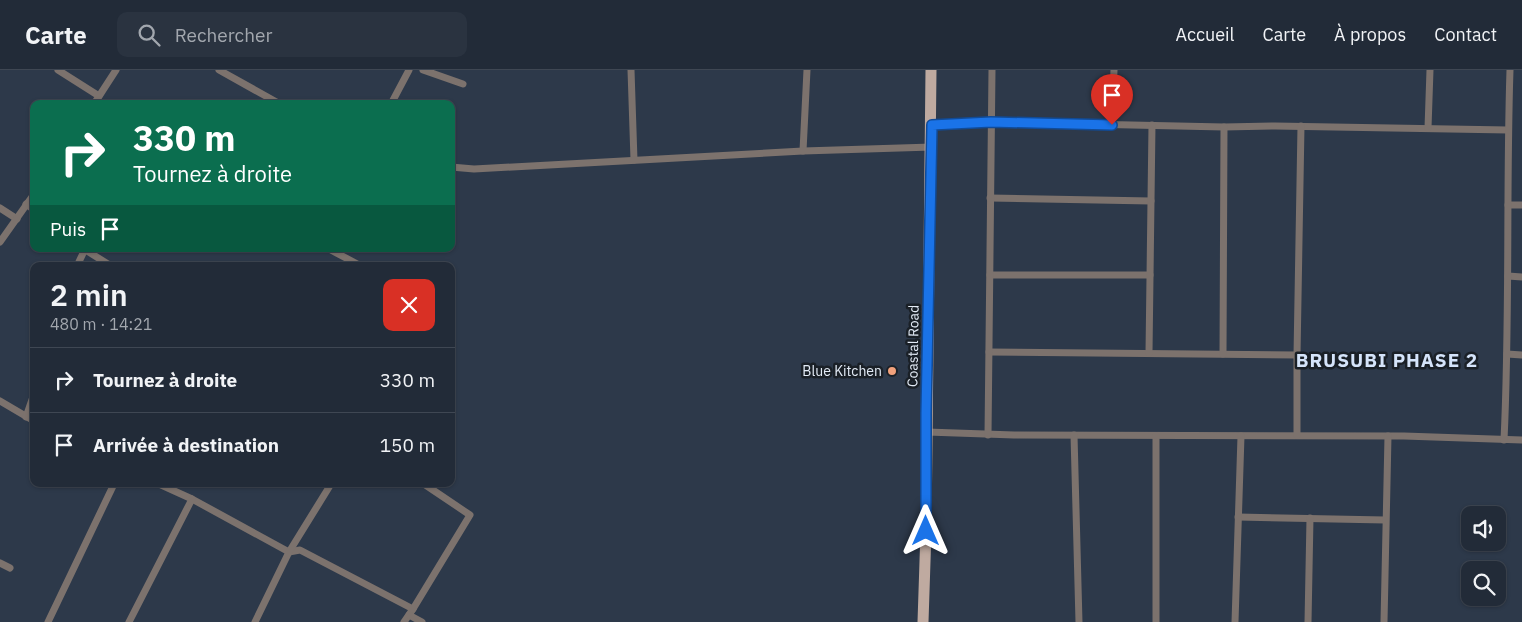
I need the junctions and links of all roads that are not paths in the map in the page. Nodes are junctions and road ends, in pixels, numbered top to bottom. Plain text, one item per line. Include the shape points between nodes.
1 (58, 70) edge
2 (116, 70) edge
3 (219, 70) edge
4 (409, 70) edge
5 (631, 70) edge
6 (807, 70) edge
7 (932, 70) edge
8 (992, 70) edge
9 (1114, 70) edge
10 (1430, 70) edge
11 (1510, 70) edge
12 (427, 71) edge
13 (464, 84) dead end
14 (99, 96) junction
15 (96, 100) edge
16 (273, 100) edge
17 (393, 100) edge
18 (991, 122) junction
19 (932, 125) junction
20 (1112, 125) junction
21 (1152, 125) junction
22 (1301, 126) junction
23 (1224, 127) junction
24 (1428, 128) junction
25 (1508, 130) junction
26 (932, 146) junction
27 (803, 151) junction
28 (634, 160) junction
29 (455, 167) edge
30 (990, 198) junction
31 (30, 199) edge
32 (1151, 201) junction
33 (26, 204) junction
34 (1508, 205) junction
35 (1522, 205) edge
36 (30, 207) edge
37 (0, 208) edge
38 (17, 218) junction
39 (0, 242) edge
40 (89, 252) edge
41 (335, 252) edge
42 (105, 262) edge
43 (353, 262) edge
44 (990, 275) junction
45 (1150, 276) junction
46 (1508, 276) junction
47 (1522, 277) edge
48 (989, 352) junction
49 (1149, 353) junction
50 (1223, 354) junction
51 (1507, 354) junction
52 (1297, 355) junction
53 (1522, 355) edge
54 (0, 401) edge
55 (30, 406) edge
56 (26, 417) junction
57 (30, 419) edge
58 (927, 432) junction
59 (988, 435) junction
60 (1074, 435) junction
61 (1297, 435) junction
62 (1156, 436) junction
63 (1241, 436) junction
64 (1388, 436) junction
65 (1504, 440) junction
66 (1522, 440) edge
67 (113, 487) edge
68 (166, 487) edge
69 (329, 487) edge
70 (428, 487) edge
71 (192, 499) junction
72 (1238, 517) junction
73 (1310, 518) junction
74 (1385, 520) junction
75 (289, 552) junction
76 (0, 563) edge
77 (10, 568) dead end
78 (411, 612) junction
79 (48, 622) edge
80 (129, 622) edge
81 (256, 622) edge
82 (404, 622) edge
83 (422, 622) edge
84 (923, 622) edge
85 (1079, 622) edge
86 (1156, 622) edge
87 (1235, 622) edge
88 (1308, 622) edge
89 (1384, 622) edge

1 - 14 street
2 - 14 street
3 - 16 street
4 - 17 street
5 - 28 street
6 - 27 street
7 - 19 main road, Coastal Road
8 - 18 street
9 - 20 street
10 - 24 street
11 - 25 street
12 - 13 street
14 - 15 street
18 - 19 street
18 - 20 street
18 - 30 street
19 - 26 main road, Coastal Road
20 - 21 street
21 - 23 street
21 - 32 street
22 - 23 street
22 - 24 street
22 - 52 street
23 - 50 street
24 - 25 street
25 - 34 street
26 - 27 street
26 - 58 main road, Coastal Road
27 - 28 street
28 - 29 street
30 - 32 street
30 - 44 street
31 - 33 street
32 - 45 street
33 - 36 street
33 - 38 street
34 - 35 street
34 - 46 street
37 - 38 street
38 - 39 street
40 - 42 street
41 - 43 street
44 - 45 street
44 - 48 street
45 - 49 street
46 - 47 street
46 - 51 street
48 - 49 street
48 - 59 street
49 - 50 street
50 - 52 street
51 - 53 street
51 - 65 street
52 - 61 street
54 - 56 street
55 - 56 street
56 - 57 street
58 - 59 street
58 - 84 main road, Coastal Road
59 - 60 street
60 - 62 street
60 - 85 street
61 - 63 street
61 - 64 street
62 - 63 street
62 - 86 street
63 - 72 street
64 - 65 street
64 - 74 street
65 - 66 street
67 - 79 street
68 - 71 street
69 - 75 street
70 - 78 street via 470,515
71 - 75 street
71 - 80 street
72 - 73 street
72 - 87 street
73 - 74 street
73 - 88 street
74 - 89 street
75 - 78 street via 300,550
75 - 81 street
76 - 77 street
78 - 82 street
78 - 83 street

